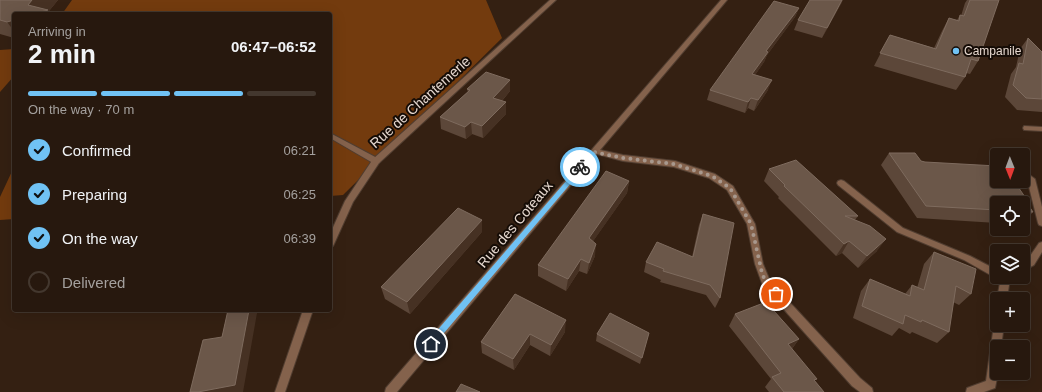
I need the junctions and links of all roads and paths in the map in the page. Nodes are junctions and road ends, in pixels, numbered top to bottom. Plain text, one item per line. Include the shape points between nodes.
1 (553, 0) edge
2 (724, 0) edge
3 (1027, 128) dead end
4 (1042, 129) edge
5 (332, 136) edge
6 (594, 152) junction
7 (376, 161) junction
8 (1030, 179) dead end
9 (841, 183) dead end
10 (1042, 223) edge
11 (332, 239) edge
12 (1042, 245) edge
13 (1030, 263) edge
14 (990, 270) edge
15 (307, 312) edge
16 (998, 332) edge
17 (280, 392) edge
18 (390, 392) edge
19 (868, 392) edge
20 (971, 392) edge

1 - 7 street, Rue de Chantemerle
2 - 6 street, Rue des Coteaux
3 - 4 street
5 - 7 street
6 - 18 street, Rue des Coteaux
6 - 19 street via 674,164 712,176 730,188 751,224 759,264 766,283
7 - 11 street, Rue de Chantemerle via 349,200
8 - 10 street
9 - 14 street via 900,230
12 - 13 street
15 - 17 street
16 - 20 street via 991,384

